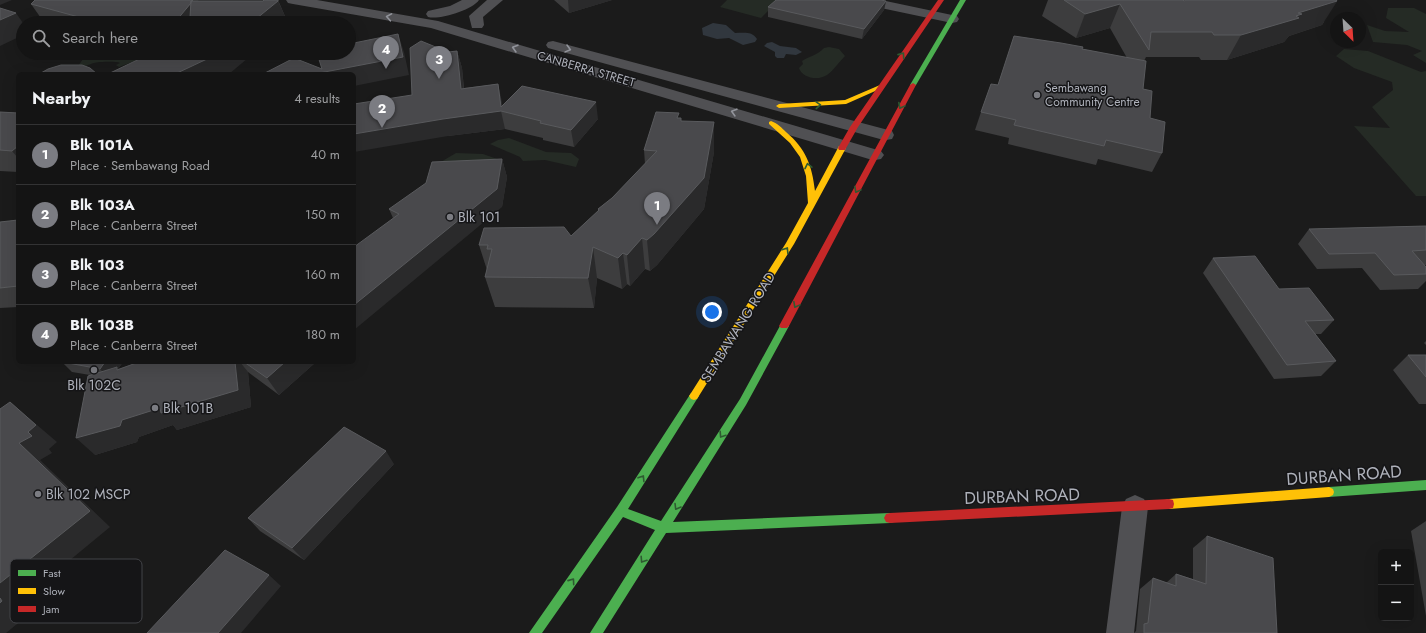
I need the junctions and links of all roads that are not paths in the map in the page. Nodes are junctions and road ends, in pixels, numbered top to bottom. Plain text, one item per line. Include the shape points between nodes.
1 (293, 0) edge
2 (362, 0) edge
3 (472, 0) edge
4 (496, 0) edge
5 (862, 0) edge
6 (941, 0) edge
7 (963, 0) edge
8 (931, 14) junction
9 (437, 18) junction
10 (952, 19) junction
11 (477, 25) junction
12 (880, 87) junction
13 (779, 106) junction
14 (771, 123) junction
15 (854, 127) junction
16 (886, 135) junction
17 (844, 146) junction
18 (875, 155) junction
19 (812, 204) junction
20 (1426, 485) edge
21 (1135, 508) junction
22 (621, 511) junction
23 (664, 528) junction
24 (535, 633) edge
25 (596, 633) edge
26 (1120, 633) edge

9 -> 1 street, CANBERRA STREET
2 - 9 street, CANBERRA STREET
3 - 9 street
4 - 11 street via 484,7 476,16
5 - 8 street
6 - 8 main road, SEMBAWANG ROAD
7 - 10 main road
8 - 10 street
12 -> 8 main road, SEMBAWANG ROAD
9 - 11 street, CANBERRA STREET
14 -> 9 street, CANBERRA STREET
10 -> 16 main road
11 -> 13 street, CANBERRA STREET
13 -> 12 main road via 846,102
12 - 15 main road, SEMBAWANG ROAD
13 - 15 street, CANBERRA STREET
14 - 17 street, CANBERRA STREET
19 -> 14 main road via 810,167 806,155 795,141
15 - 16 street, CANBERRA STREET
15 - 17 main road, SEMBAWANG ROAD
16 - 18 main road
17 - 18 street, CANBERRA STREET
17 - 19 main road, SEMBAWANG ROAD
18 -> 23 main road via 744,402
22 -> 19 main road, SEMBAWANG ROAD via 790,244
20 - 21 main road, DURBAN ROAD
21 - 23 main road, DURBAN ROAD
21 - 26 street
22 - 23 main road, DURBAN ROAD
24 -> 22 main road, SEMBAWANG ROAD
23 -> 25 main road

